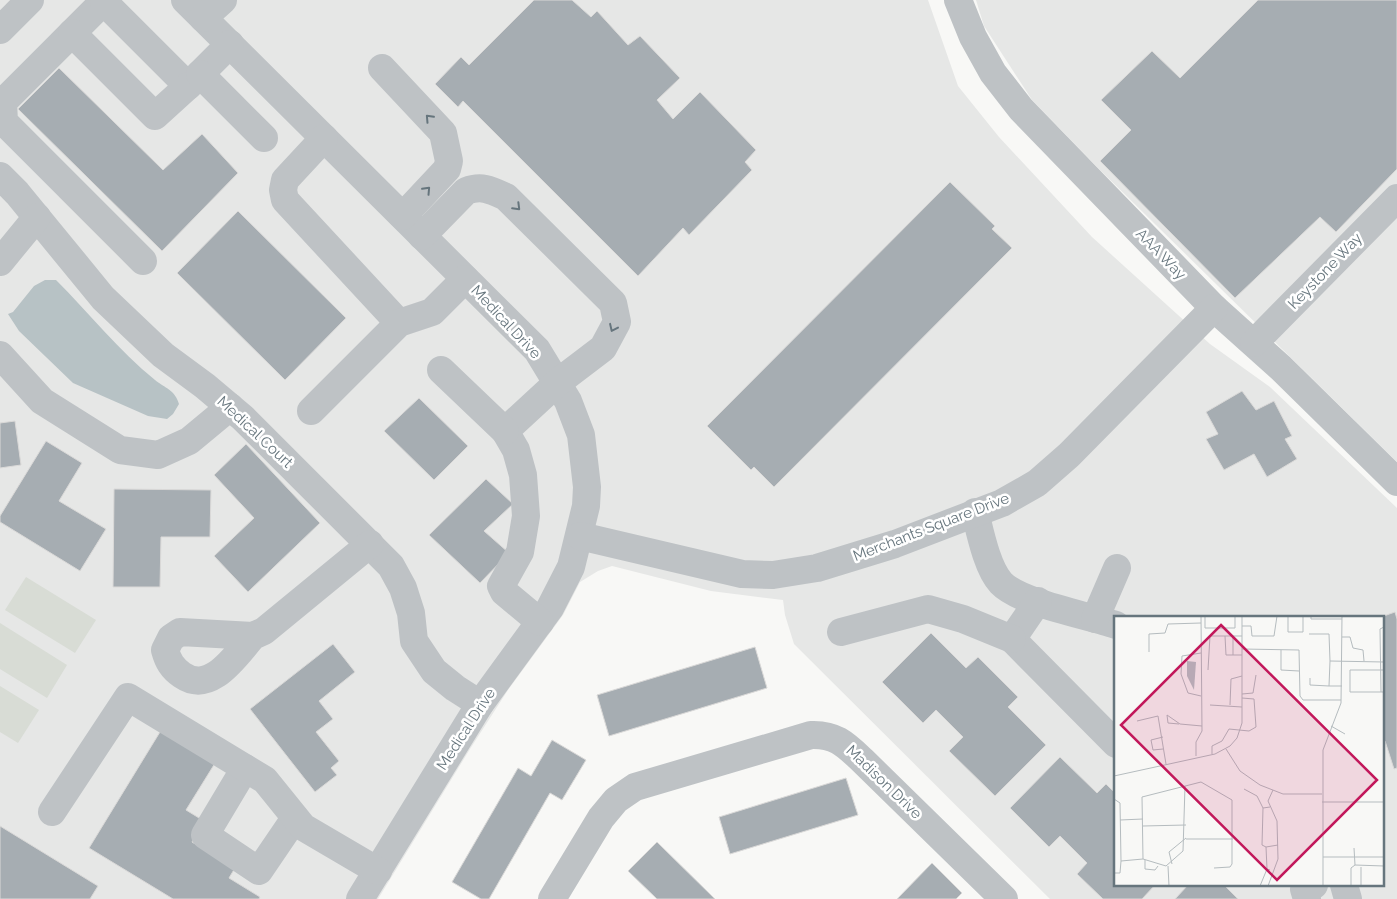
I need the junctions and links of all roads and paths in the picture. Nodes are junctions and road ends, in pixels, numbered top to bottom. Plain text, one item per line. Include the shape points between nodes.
1 (30, 0) edge
2 (223, 0) edge
3 (958, 0) edge
4 (105, 1) edge
5 (194, 9) edge
6 (0, 30) edge
7 (72, 33) junction
8 (230, 44) junction
9 (382, 68) dead end
10 (194, 80) junction
11 (264, 138) dead end
12 (324, 138) junction
13 (0, 176) edge
14 (1397, 198) edge
15 (403, 216) junction
16 (37, 217) junction
17 (422, 236) junction
18 (143, 261) dead end
19 (0, 262) edge
20 (465, 279) junction
21 (1214, 308) junction
22 (399, 323) junction
23 (1254, 344) junction
24 (0, 355) edge
25 (441, 370) dead end
26 (557, 383) junction
27 (230, 407) junction
28 (311, 411) dead end
29 (505, 431) junction
30 (1397, 482) edge
31 (975, 512) junction
32 (580, 536) junction
33 (370, 544) junction
34 (1116, 568) dead end
35 (1038, 601) junction
36 (540, 622) junction
37 (1106, 622) edge
38 (841, 632) dead end
39 (253, 636) dead end
40 (1012, 639) junction
41 (480, 704) junction
42 (1114, 742) edge
43 (245, 768) junction
44 (52, 812) dead end
45 (295, 818) junction
46 (378, 871) junction
47 (1344, 886) edge
48 (563, 894) edge
49 (360, 899) edge
50 (1004, 899) edge
51 (1348, 899) edge

1 - 6 street
2 - 5 street
3 - 21 street, AAA Way via 992,73 1021,109
4 - 7 street
4 - 10 street
5 - 8 street, Medical Drive
7 - 10 street via 155,116
7 - 18 street via 3,102 4,122
8 - 10 street
8 - 12 street, Medical Drive
15 -> 9 street via 447,169 448,161 443,133
10 - 11 street
12 - 15 street, Medical Drive
12 - 22 street via 286,180 285,200
13 - 16 street, Medical Court
14 - 23 street, Keystone Way
15 - 17 street, Medical Drive
16 - 19 street
16 - 27 street, Medical Court via 103,298 163,355
17 - 20 street, Medical Drive
17 -> 26 street via 466,191 484,187 506,197 613,303 617,322 603,348
20 - 22 street via 432,312
20 - 26 street, Medical Drive via 537,350
21 - 23 street, AAA Way
21 - 31 street, Merchants Square Drive via 1037,483 1002,503
22 - 28 street
23 - 30 street, AAA Way
24 - 27 street via 42,400 120,450 158,456 189,441
25 - 29 street
26 - 29 street
26 - 32 street, Medical Drive via 581,435 587,487
27 - 33 street, Medical Court
29 - 36 street via 516,450 523,475 526,516 520,552 500,586
31 - 32 street, Merchants Square Drive via 895,544 817,568 773,574 742,574
31 - 35 street via 994,572 1002,583 1020,596
32 - 36 street, Medical Drive via 571,567
33 - 39 street via 264,631
33 - 41 street, Medical Court via 391,566 403,588 411,613 414,642 434,671
34 - 37 street
35 - 37 street
35 - 40 street
36 - 41 street, Medical Drive
38 - 40 street via 928,609
40 - 42 street
41 - 46 street, Medical Drive
43 - 44 street via 128,696
43 - 45 street via 265,780
43 - 45 street via 205,835 260,871
45 - 46 street via 303,827
46 - 49 street, Medical Drive
47 - 51 street
48 - 50 street, Madison Drive via 601,818 616,800 635,787 823,734 839,740 862,760

